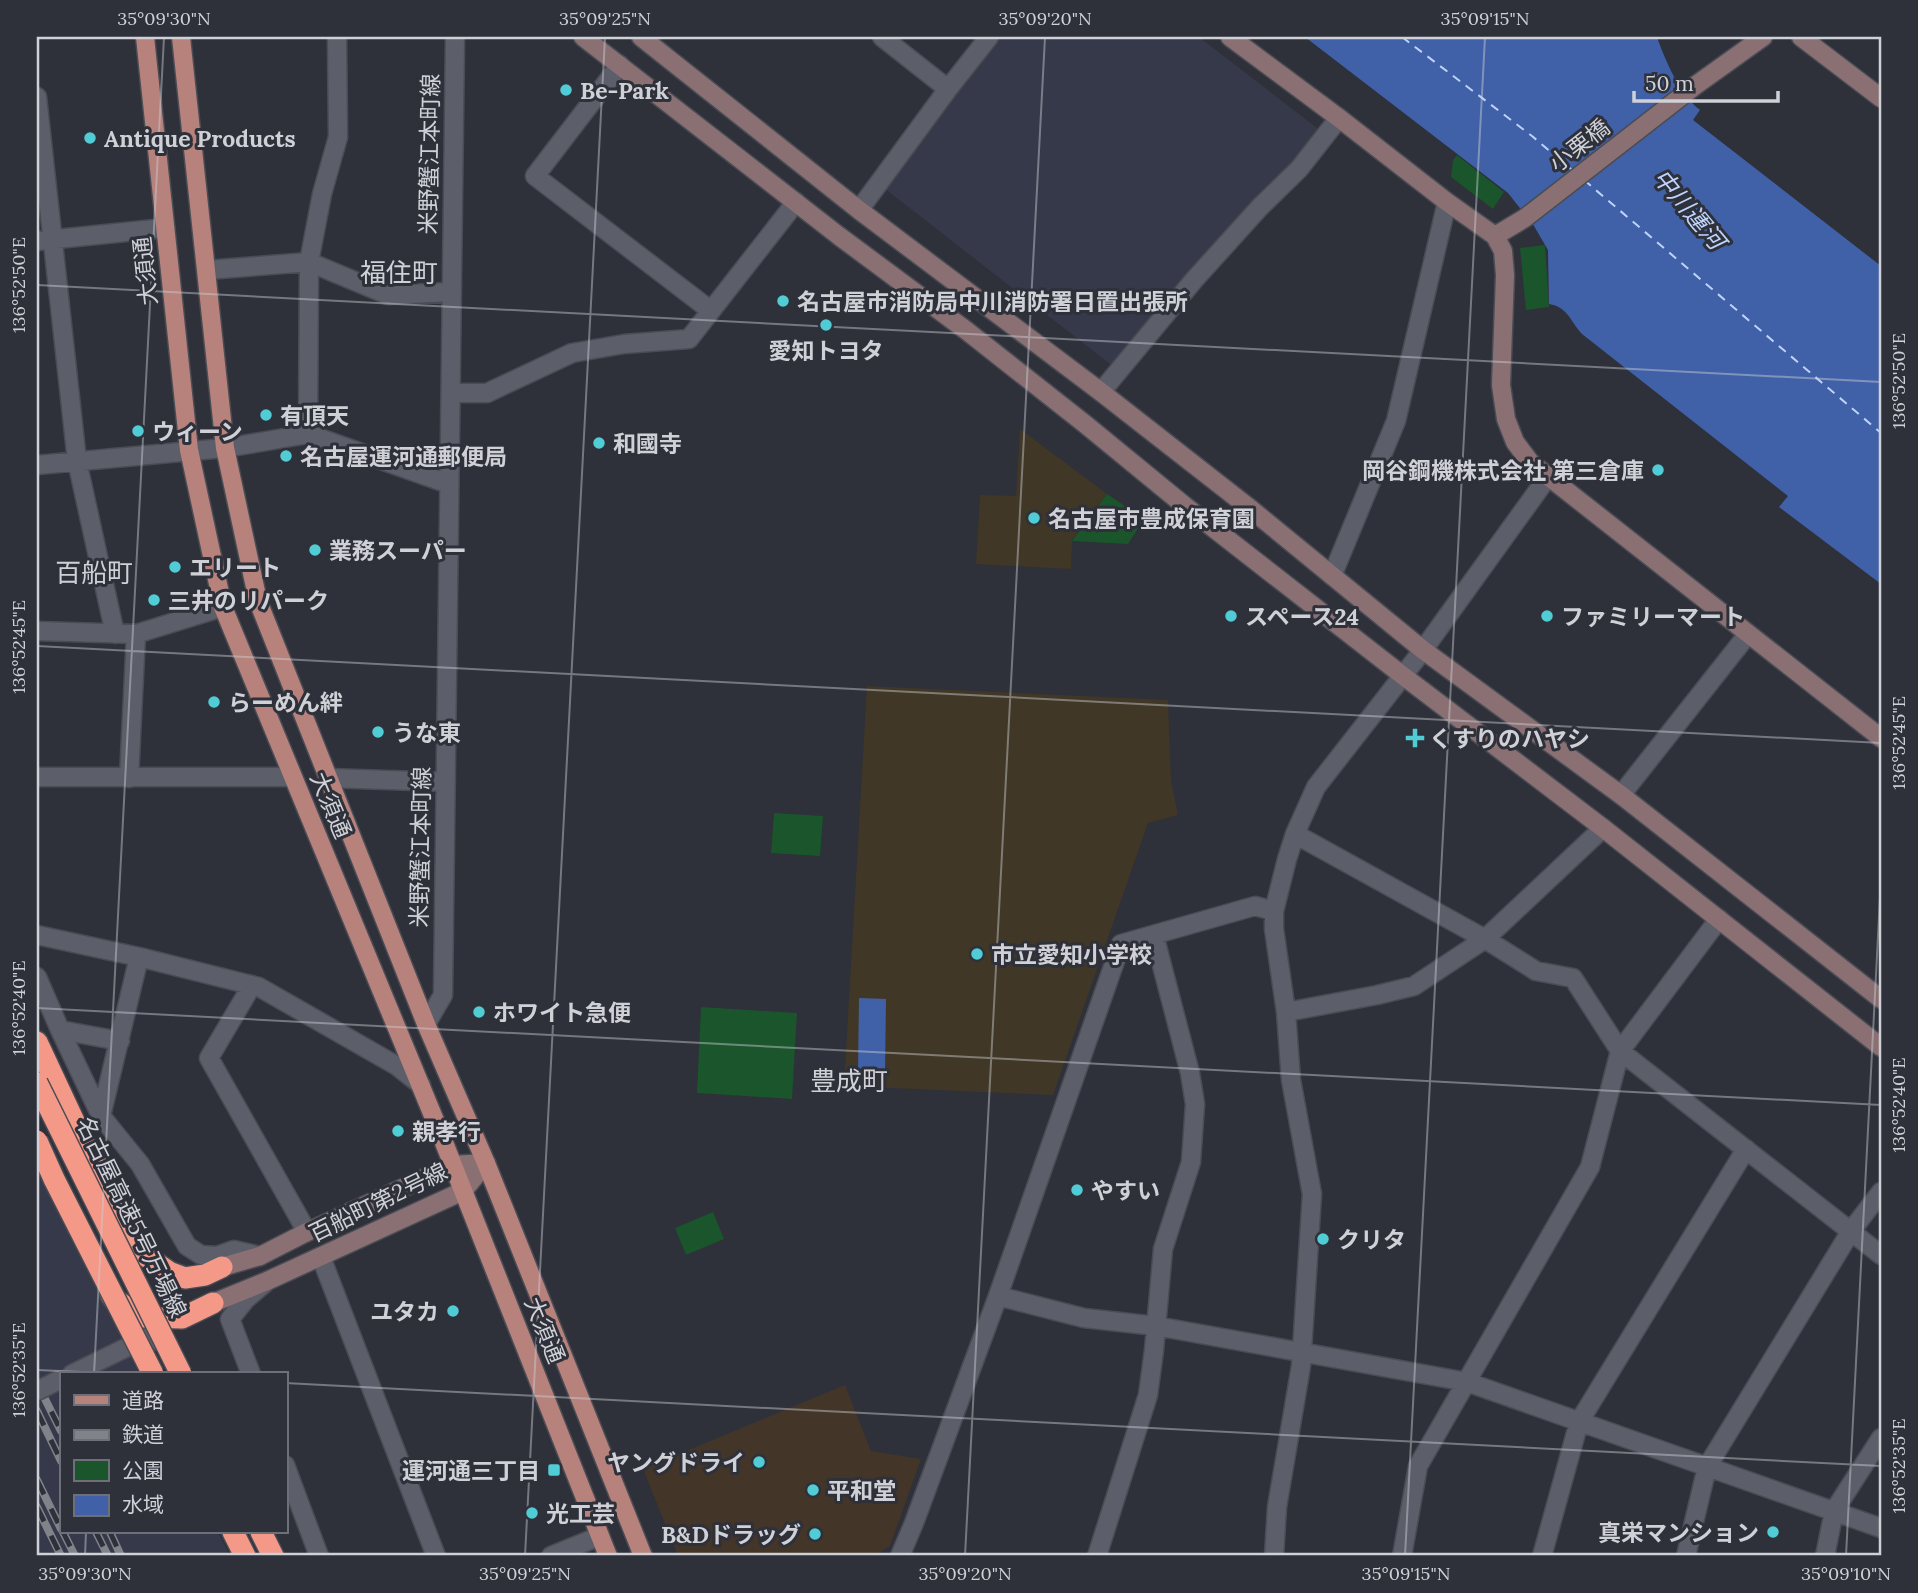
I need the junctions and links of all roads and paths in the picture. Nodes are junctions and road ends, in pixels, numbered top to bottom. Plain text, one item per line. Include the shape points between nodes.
1 (145, 37) edge
2 (181, 37) edge
3 (337, 37) edge
4 (456, 37) edge
5 (583, 37) edge
6 (642, 37) edge
7 (881, 37) edge
8 (989, 37) edge
9 (1230, 37) edge
10 (1763, 37) edge
11 (1801, 37) edge
12 (620, 65) junction
13 (948, 89) junction
14 (37, 97) edge
15 (1881, 98) edge
16 (1339, 118) junction
17 (796, 202) junction
18 (1447, 202) junction
19 (859, 211) junction
20 (165, 228) junction
21 (1494, 236) junction
22 (44, 241) edge
23 (309, 262) junction
24 (206, 270) junction
25 (452, 292) junction
26 (710, 310) junction
27 (1101, 392) junction
28 (451, 393) junction
29 (308, 434) junction
30 (225, 448) junction
31 (189, 450) junction
32 (77, 461) junction
33 (37, 465) edge
34 (1548, 478) junction
35 (449, 484) junction
36 (1332, 576) junction
37 (223, 607) junction
38 (37, 631) edge
39 (116, 634) junction
40 (136, 634) junction
41 (1748, 634) junction
42 (1423, 650) junction
43 (1402, 676) junction
44 (1881, 738) edge
45 (37, 777) edge
46 (293, 777) junction
47 (129, 778) junction
48 (328, 778) junction
49 (446, 782) junction
50 (1621, 795) junction
51 (1603, 828) junction
52 (1295, 834) junction
53 (1274, 911) junction
54 (1719, 919) junction
55 (37, 935) edge
56 (1154, 935) junction
57 (1485, 939) junction
58 (139, 957) junction
59 (37, 977) edge
60 (252, 985) junction
61 (1881, 999) edge
62 (1286, 1012) junction
63 (426, 1024) junction
64 (60, 1030) junction
65 (120, 1041) junction
66 (37, 1042) edge
67 (1881, 1047) edge
68 (1620, 1051) junction
69 (37, 1083) edge
70 (421, 1085) junction
71 (101, 1116) junction
72 (37, 1141) edge
73 (1746, 1149) junction
74 (486, 1163) junction
75 (453, 1165) junction
76 (41, 1174) edge
77 (463, 1191) junction
78 (1881, 1192) edge
79 (1851, 1231) junction
80 (307, 1232) junction
81 (1881, 1255) edge
82 (260, 1256) junction
83 (321, 1257) junction
84 (222, 1267) joint
85 (267, 1281) junction
86 (998, 1296) junction
87 (213, 1303) joint
88 (1156, 1326) junction
89 (1303, 1352) junction
90 (76, 1372) edge
91 (152, 1372) edge
92 (174, 1372) edge
93 (180, 1372) edge
94 (250, 1372) edge
95 (60, 1380) edge
96 (1467, 1382) junction
97 (37, 1391) edge
98 (1579, 1422) junction
99 (1881, 1438) edge
100 (1707, 1467) junction
101 (287, 1470) edge
102 (1834, 1511) junction
103 (1881, 1528) edge
104 (234, 1534) edge
105 (256, 1534) edge
106 (262, 1534) edge
107 (600, 1536) junction
108 (245, 1556) edge
109 (267, 1556) edge
110 (273, 1556) edge
111 (319, 1556) edge
112 (436, 1556) edge
113 (551, 1556) edge
114 (608, 1556) edge
115 (643, 1556) edge
116 (900, 1556) edge
117 (1097, 1556) edge
118 (1274, 1556) edge
119 (1402, 1556) edge
120 (1542, 1556) edge
121 (1686, 1556) edge
122 (1825, 1556) edge

1 - 20 main road, 大須通
2 - 24 main road, 大須通
3 - 23 street via 338,137
4 - 25 street, 米野蟹江本町線
5 - 12 street
6 - 19 street
7 - 13 street
8 - 13 street
9 - 16 street
10 - 21 street, 小栗橋 via 1525,218
11 - 15 street
12 - 17 street
12 - 26 street via 536,176
13 - 19 street
14 - 22 street
16 - 18 street
16 - 27 street
17 - 26 street
17 - 43 street via 977,339
18 - 21 street
18 - 36 street via 1396,421
19 - 27 street
20 - 22 street
20 - 31 main road, 大須通
21 - 34 street via 1503,251 1505,275 1501,385 1506,418 1515,442
22 - 32 street
23 - 24 street
23 - 25 street via 388,295
23 - 29 street
24 - 30 main road, 大須通
25 - 28 street, 米野蟹江本町線
26 - 28 street via 688,339 572,353 487,393
27 - 36 street
28 - 35 street, 米野蟹江本町線
29 - 30 street
29 - 35 street
30 - 31 street
30 - 48 main road, 大須通 via 258,601
31 - 32 street
31 - 37 main road, 大須通
32 - 33 street
32 - 39 street
34 - 41 street
34 - 42 street
35 - 49 street, 米野蟹江本町線
36 - 42 street
37 - 40 street
37 - 46 main road, 大須通
38 - 39 street
39 - 40 street
40 - 47 street
41 - 44 street
41 - 50 street
42 - 43 street
42 - 50 street
43 - 51 street
43 - 52 street via 1316,787
45 - 47 street
46 - 47 street
46 - 70 main road, 大須通
48 - 49 street
48 - 63 main road, 大須通
49 - 63 street, 米野蟹江本町線 via 443,995
50 - 61 street
51 - 54 street
51 - 57 street
52 - 53 street
52 - 57 street
53 - 56 street via 1255,906
53 - 62 street
54 - 67 street
54 - 68 street
55 - 58 street
56 - 86 street via 1121,944
56 - 88 street via 1195,1104 1191,1162 1163,1249
57 - 62 street via 1414,986
57 - 68 street via 1536,971 1573,978
58 - 60 street
58 - 65 street
59 - 64 street
60 - 70 street via 397,1066
60 - 80 street via 209,1058
62 - 89 street via 1291,1080 1311,1195
63 - 74 main road, 大須通
64 - 65 street
64 - 71 street
65 - 71 street
66 - 84 highway via 140,1252 185,1278
68 - 73 street
68 - 96 street via 1590,1167
69 - 93 highway, 名古屋高速5号万場線, bridge
70 - 75 main road, 大須通
71 - 82 street via 140,1164 187,1246 201,1255 234,1250
72 - 91 highway, bridge
73 - 79 street
73 - 98 street
74 - 75 street, 百船町第2号線
74 - 77 street, 百船町第2号線
74 - 115 main road, 大須通
75 - 77 main road, 大須通
75 - 80 street, 百船町第2号線
76 - 87 highway via 114,1299 142,1317 182,1318
77 - 83 street, 百船町第2号線
77 - 107 main road, 大須通
78 - 79 street
79 - 81 street
79 - 100 street
80 - 82 street, 百船町第2号線
82 - 84 street, 百船町第2号線
83 - 85 street, 百船町第2号線
83 - 112 street
85 - 87 street, 百船町第2号線
85 - 94 street via 230,1320
86 - 88 street via 1084,1318
86 - 116 street
88 - 89 street
88 - 117 street via 1148,1395
89 - 96 street
89 - 118 street via 1277,1507
90 - 92 street via 148,1337 158,1341
95 - 97 street, bridge
96 - 98 street
96 - 119 street via 1418,1466
98 - 100 street
98 - 120 street
99 - 102 street
100 - 102 street
100 - 121 street
101 - 111 street
102 - 103 street
102 - 122 street
104 - 108 highway
105 - 109 street
106 - 110 highway
107 - 113 street
107 - 114 main road, 大須通

